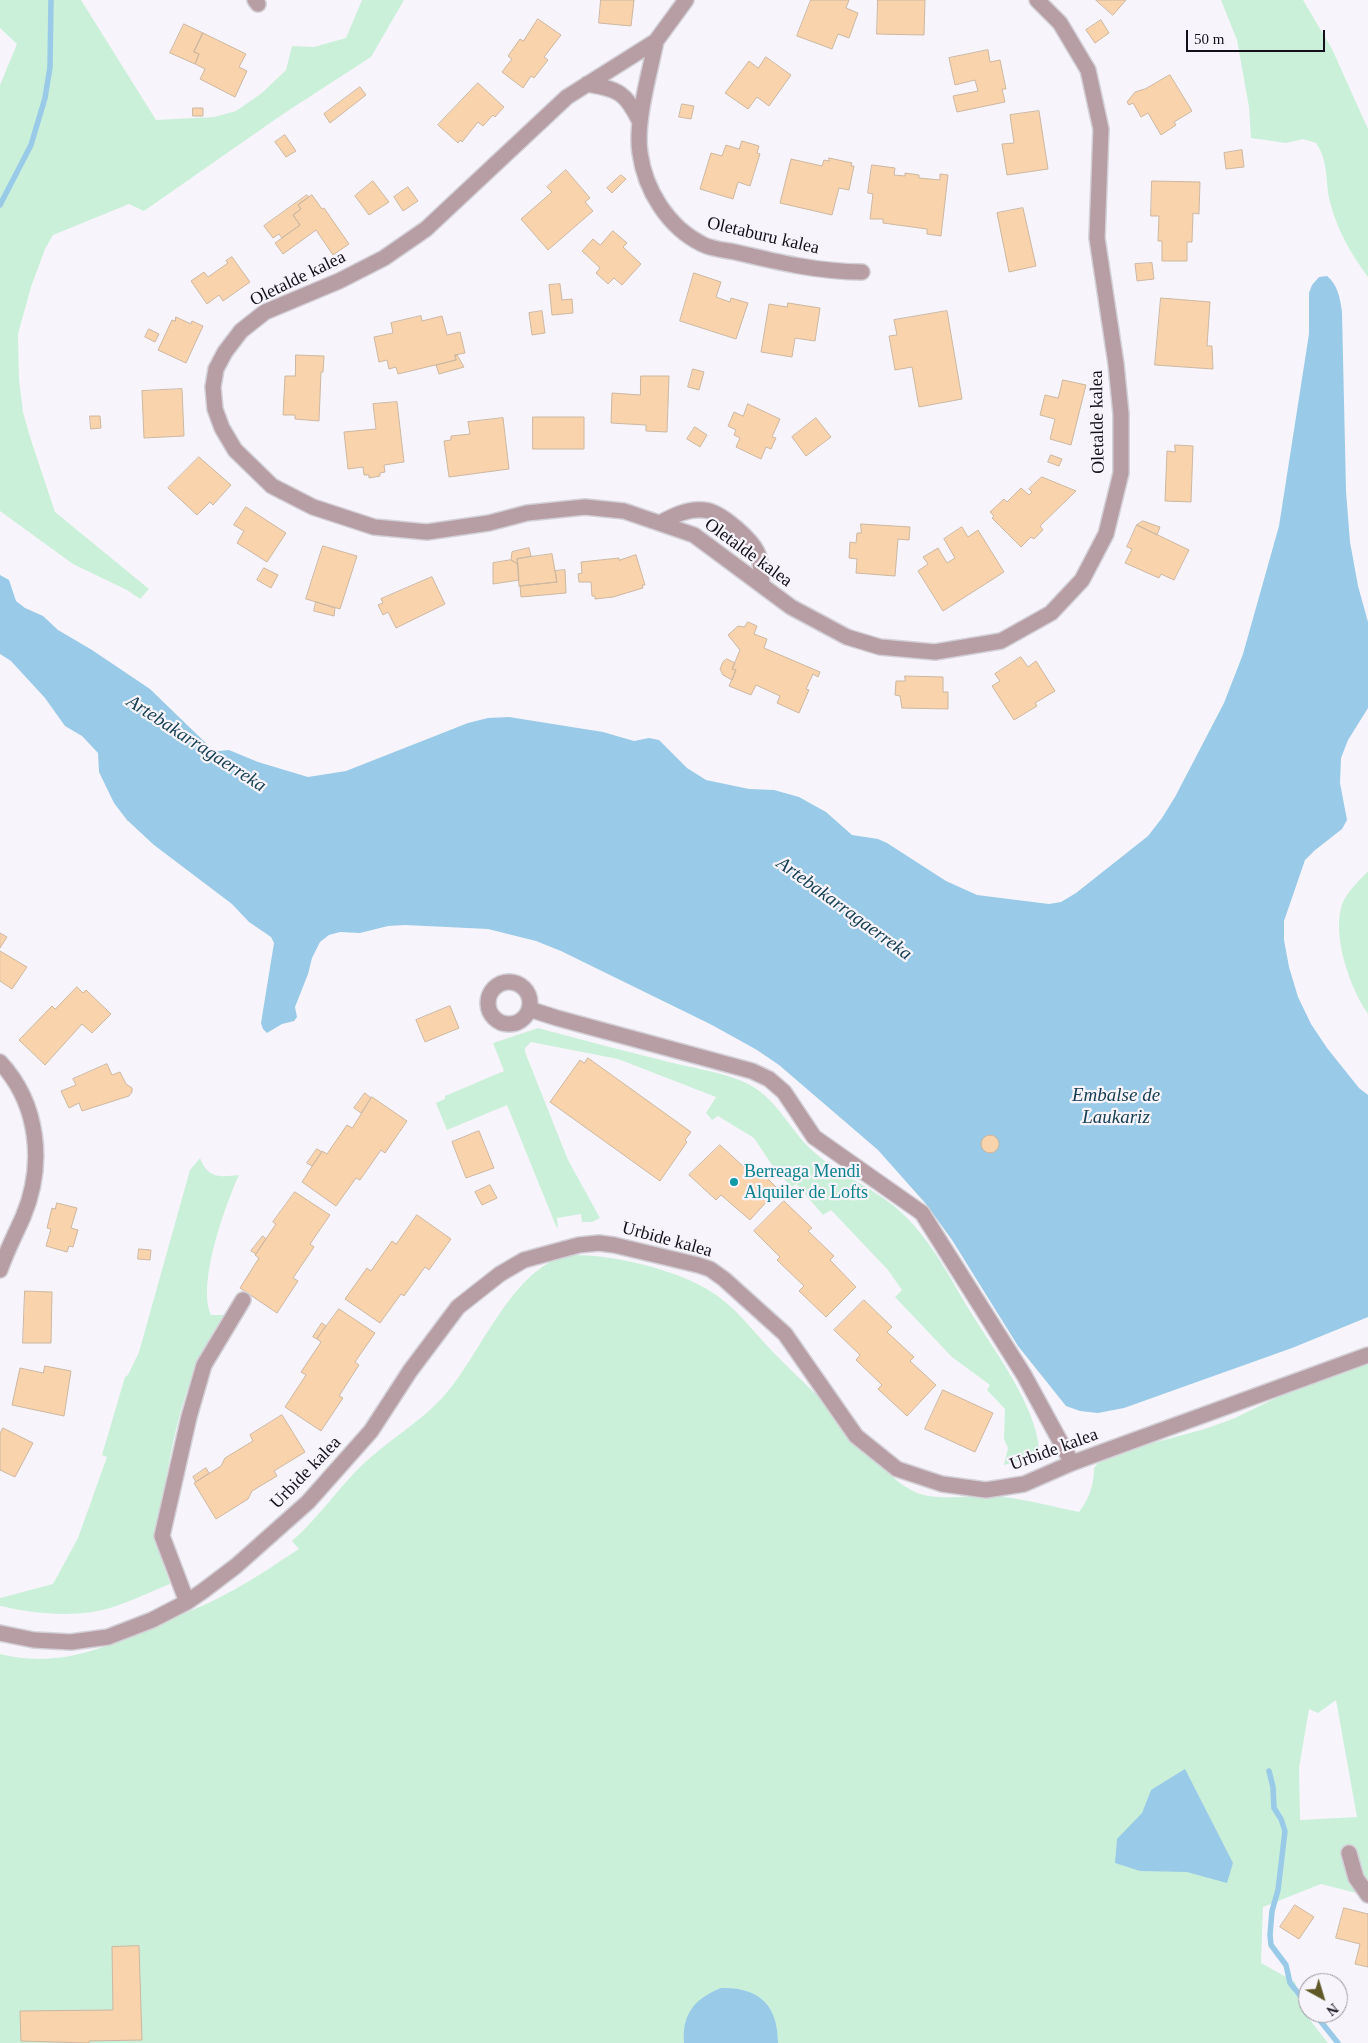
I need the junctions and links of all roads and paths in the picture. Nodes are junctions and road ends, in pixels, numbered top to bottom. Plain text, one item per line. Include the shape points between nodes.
1 (686, 0) edge
2 (1037, 0) edge
3 (656, 41) junction
4 (588, 84) junction
5 (640, 122) junction
6 (862, 272) dead end
7 (660, 523) junction
8 (762, 584) junction
9 (529, 1009) dead end
10 (0, 1062) edge
11 (0, 1270) edge
12 (243, 1300) dead end
13 (1368, 1355) edge
14 (1072, 1463) junction
15 (187, 1602) junction
16 (0, 1633) edge
17 (1349, 1853) dead end
18 (1368, 1895) edge

1 - 3 street, Oletalde kalea
2 - 8 street, Oletalde kalea via 1060,23 1088,70 1101,128 1097,238 1121,414 1121,472 1106,534 1082,580 1051,613 1001,641 935,652 880,647 847,637 791,607
3 - 4 street, Oletalde kalea
3 - 5 street, Oletaburu kalea
4 - 5 street via 618,91 631,104
4 - 7 street, Oletalde kalea via 567,97 426,229 384,258 265,312 241,331 216,369 214,409 235,450 272,486 313,507 374,527 427,532 489,523 527,513 585,507 624,511
5 - 6 street, Oletaburu kalea via 639,153 653,196 674,224 702,245 779,262 841,272
7 - 8 street, Oletalde kalea via 694,535
7 - 8 street via 684,512 705,510 714,513 753,544 759,557
9 - 14 street via 752,1071 774,1083 788,1097 814,1137 922,1213 1024,1375
10 - 11 street via 26,1101 36,1137 37,1156 24,1216
12 - 15 street via 204,1365 186,1425 162,1536
13 - 14 street, Urbide kalea
14 - 15 street, Urbide kalea via 1024,1484 986,1490 942,1484 904,1473 856,1436 785,1334 710,1269 614,1244 579,1245 524,1260 500,1274 458,1307 410,1371 371,1431 308,1502 236,1566
15 - 16 street, Urbide kalea via 108,1637 71,1642 34,1640
17 - 18 street via 1356,1878

